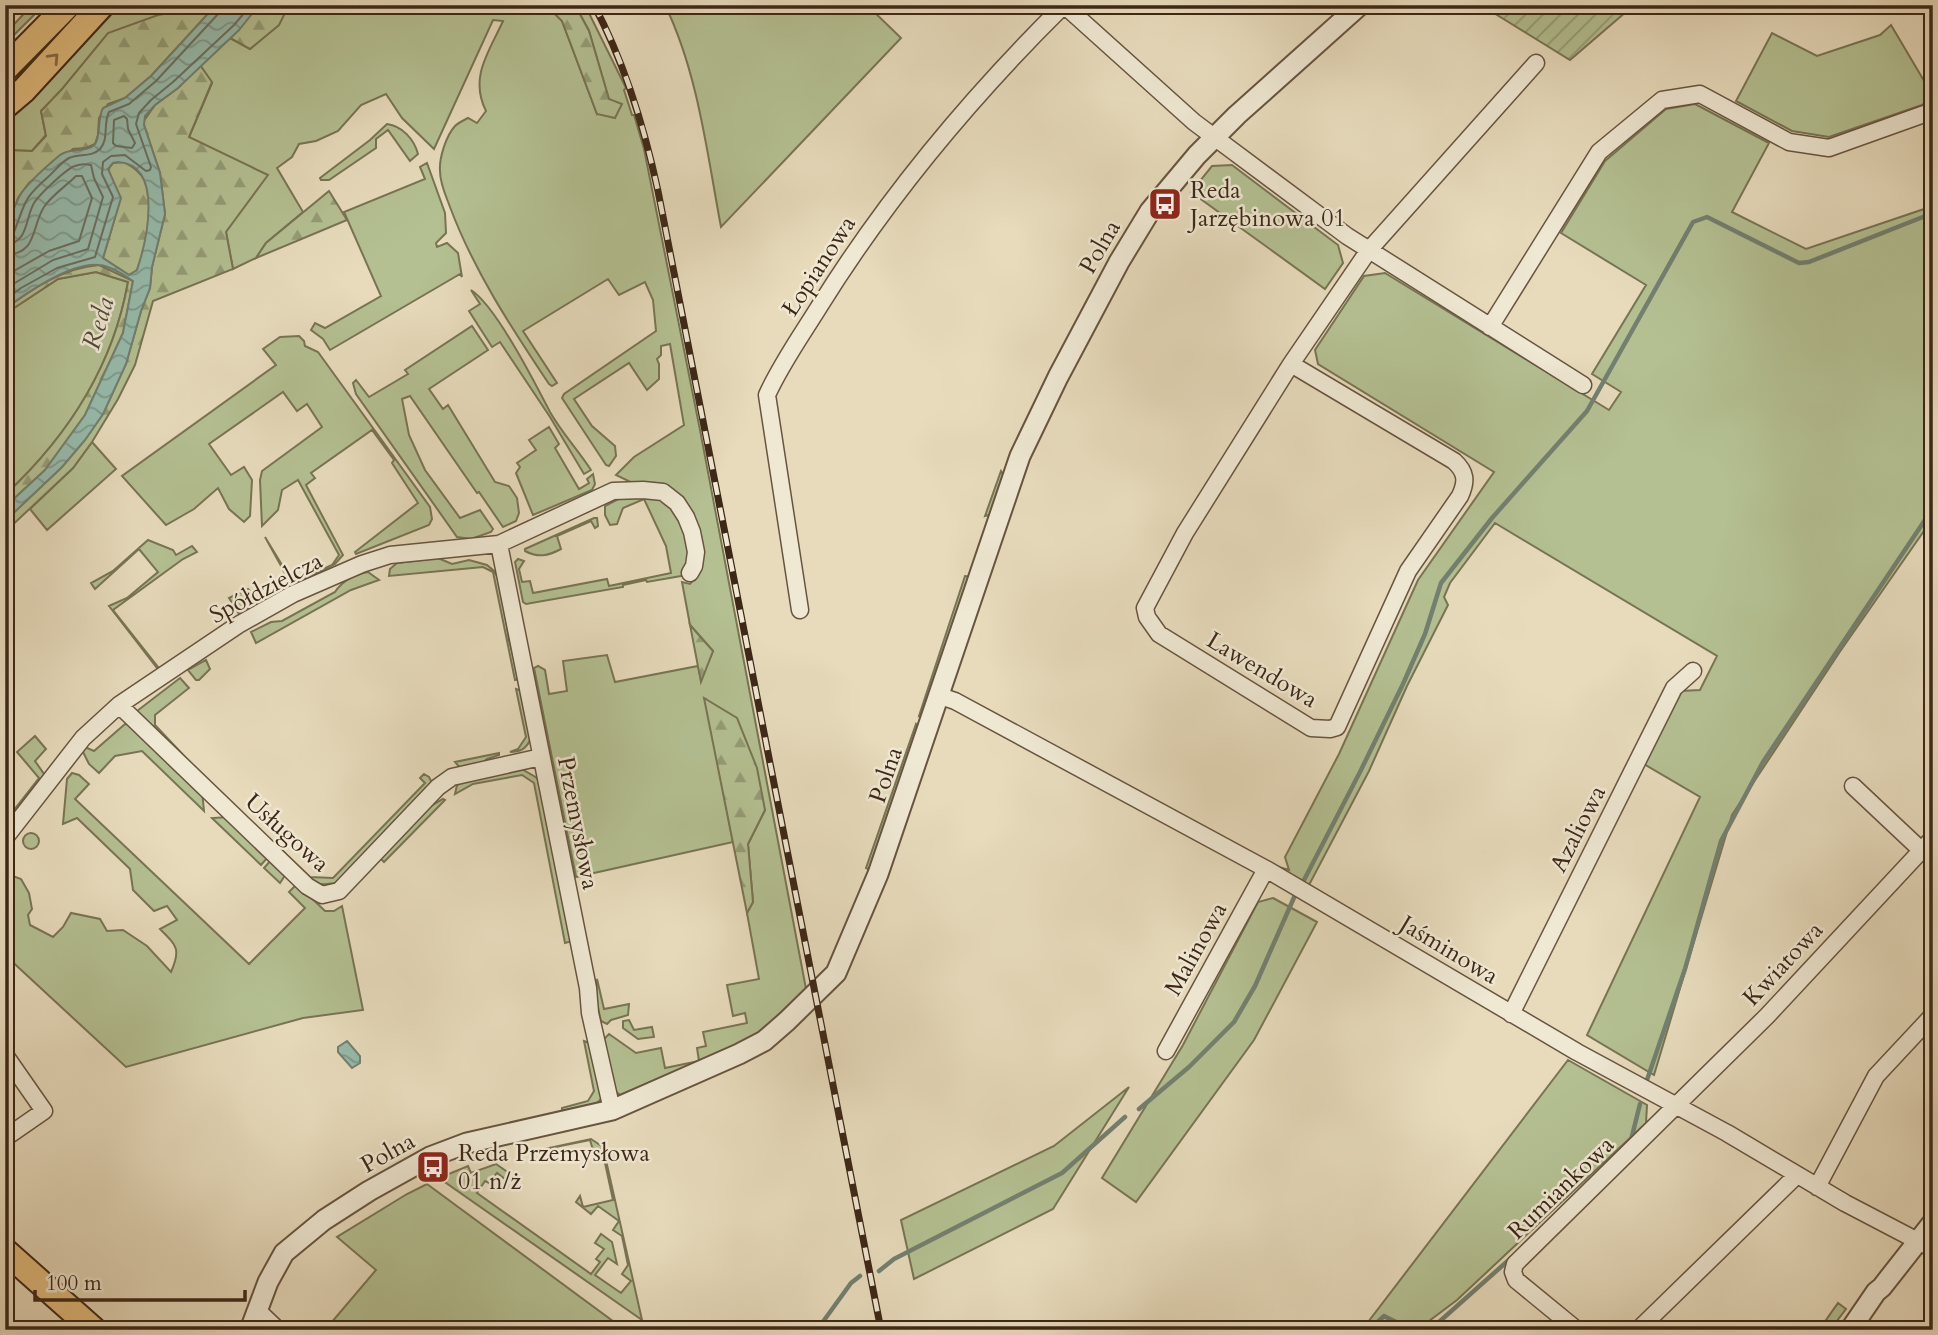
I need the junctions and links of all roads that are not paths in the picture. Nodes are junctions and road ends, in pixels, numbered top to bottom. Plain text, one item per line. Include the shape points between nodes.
1 (68, 5) edge
2 (102, 5) edge
3 (1064, 5) edge
4 (1360, 5) edge
5 (1536, 63) dead end
6 (5, 69) edge
7 (5, 106) edge
8 (1933, 109) edge
9 (1213, 137) junction
10 (1369, 250) junction
11 (1490, 327) junction
12 (1291, 364) junction
13 (1583, 385) dead end
14 (499, 544) junction
15 (690, 573) dead end
16 (800, 610) dead end
17 (1693, 671) dead end
18 (940, 696) junction
19 (118, 705) junction
20 (541, 757) junction
21 (1853, 786) dead end
22 (5, 838) edge
23 (1933, 838) edge
24 (1920, 850) junction
25 (1266, 869) junction
26 (1511, 1014) junction
27 (1933, 1014) edge
28 (1166, 1051) dead end
29 (5, 1055) edge
30 (1676, 1107) junction
31 (612, 1110) junction
32 (5, 1138) edge
33 (1797, 1175) junction
34 (1817, 1187) junction
35 (1933, 1206) edge
36 (1933, 1222) edge
37 (1919, 1242) edge
38 (5, 1251) edge
39 (257, 1310) junction
40 (94, 1330) edge
41 (250, 1330) edge
42 (278, 1330) edge
43 (1577, 1330) edge
44 (1638, 1330) edge
45 (1850, 1330) edge

1 - 6 main road
7 -> 2 main road
3 - 9 street
3 - 16 street, Łopianowa via 983,88 872,225 767,395
4 - 9 street, Polna
5 - 10 street, Lawendowa
8 - 11 street via 1829,148 1789,142 1700,94 1662,100 1599,152
9 - 10 street
9 - 18 street, Polna via 1167,189 1129,243 1036,421 1010,482
10 - 11 street
10 - 12 street, Lawendowa
11 - 13 street
12 - 12 street, Lawendowa via 1454,461 1465,477 1460,496 1408,572 1337,727 1330,729 1311,728 1159,634 1145,608 1185,533
14 - 15 street, Spółdzielcza via 613,491 663,492 677,503 692,532 696,552
14 - 19 street, Spółdzielcza via 390,555 329,578 239,625
14 - 20 street, Przemysłowa
17 - 26 street, Azaliowa via 1674,688
18 - 25 street, Jaśminowa
18 - 31 street, Polna via 878,874 836,973 764,1041
19 - 20 street, Usługowa via 307,887 322,895 339,891 452,777
19 - 22 street, Spółdzielcza via 83,738
20 - 31 street, Przemysłowa
21 - 24 street
23 - 24 street, Kwiatowa
24 - 30 street, Kwiatowa
25 - 26 street, Jaśminowa
25 - 28 street, Malinowa
26 - 30 street, Jaśminowa
27 - 34 street via 1877,1076
29 - 32 street via 44,1111
30 - 33 street, Jaśminowa
30 - 43 street, Rumiankowa via 1515,1264 1516,1280
31 - 39 street, Polna via 467,1143 430,1157 324,1220 284,1253
33 - 34 street, Jaśminowa
33 - 44 street
34 - 37 street, Jaśminowa
35 - 37 street
36 - 37 street
37 - 45 street via 1884,1269 1876,1292
38 - 40 main road
39 - 41 street, Polna
39 - 42 street

